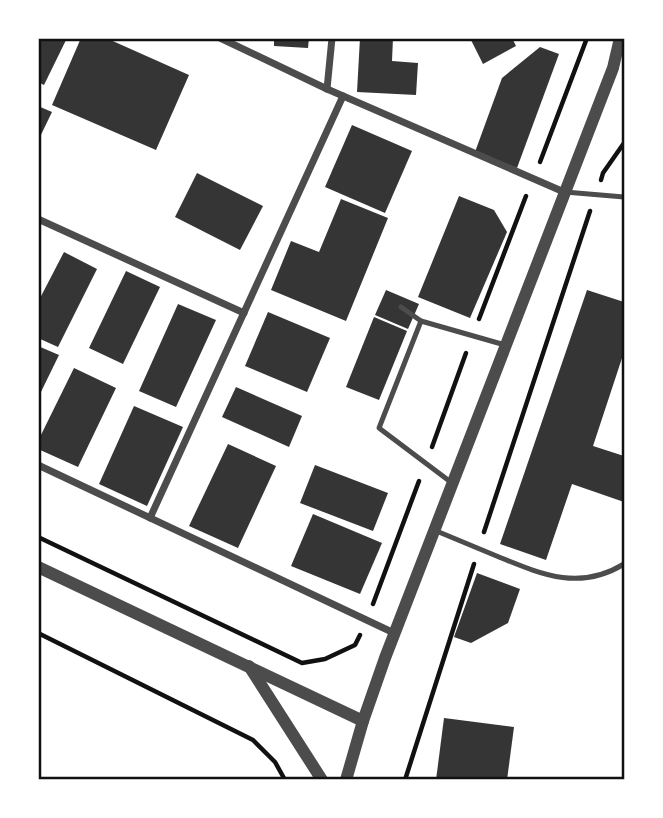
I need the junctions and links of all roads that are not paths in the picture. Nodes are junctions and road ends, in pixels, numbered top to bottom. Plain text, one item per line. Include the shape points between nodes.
1 (220, 38) edge
2 (332, 38) edge
3 (620, 38) edge
4 (619, 68) edge
5 (327, 89) junction
6 (343, 96) junction
7 (564, 192) junction
8 (625, 197) edge
9 (38, 219) edge
10 (401, 307) dead end
11 (244, 313) junction
12 (421, 321) junction
13 (505, 345) junction
14 (38, 466) edge
15 (452, 483) junction
16 (150, 518) junction
17 (434, 530) junction
18 (625, 564) edge
19 (38, 568) edge
20 (394, 633) junction
21 (248, 666) junction
22 (363, 722) junction
23 (322, 779) edge
24 (346, 779) edge

1 - 5 street
2 - 5 street
3 - 4 street
4 - 7 street
5 - 6 street
6 - 7 street
6 - 11 street
7 - 8 lane
7 - 13 street
9 - 11 street
10 - 12 lane
11 - 16 street
12 - 13 lane
12 - 15 lane via 379,428
13 - 15 street
14 - 16 street
15 - 17 street
16 - 20 street
17 - 18 lane via 551,577 597,576
17 - 20 street
19 - 21 street
20 - 22 street
21 - 22 street
21 - 23 street
22 - 24 street

